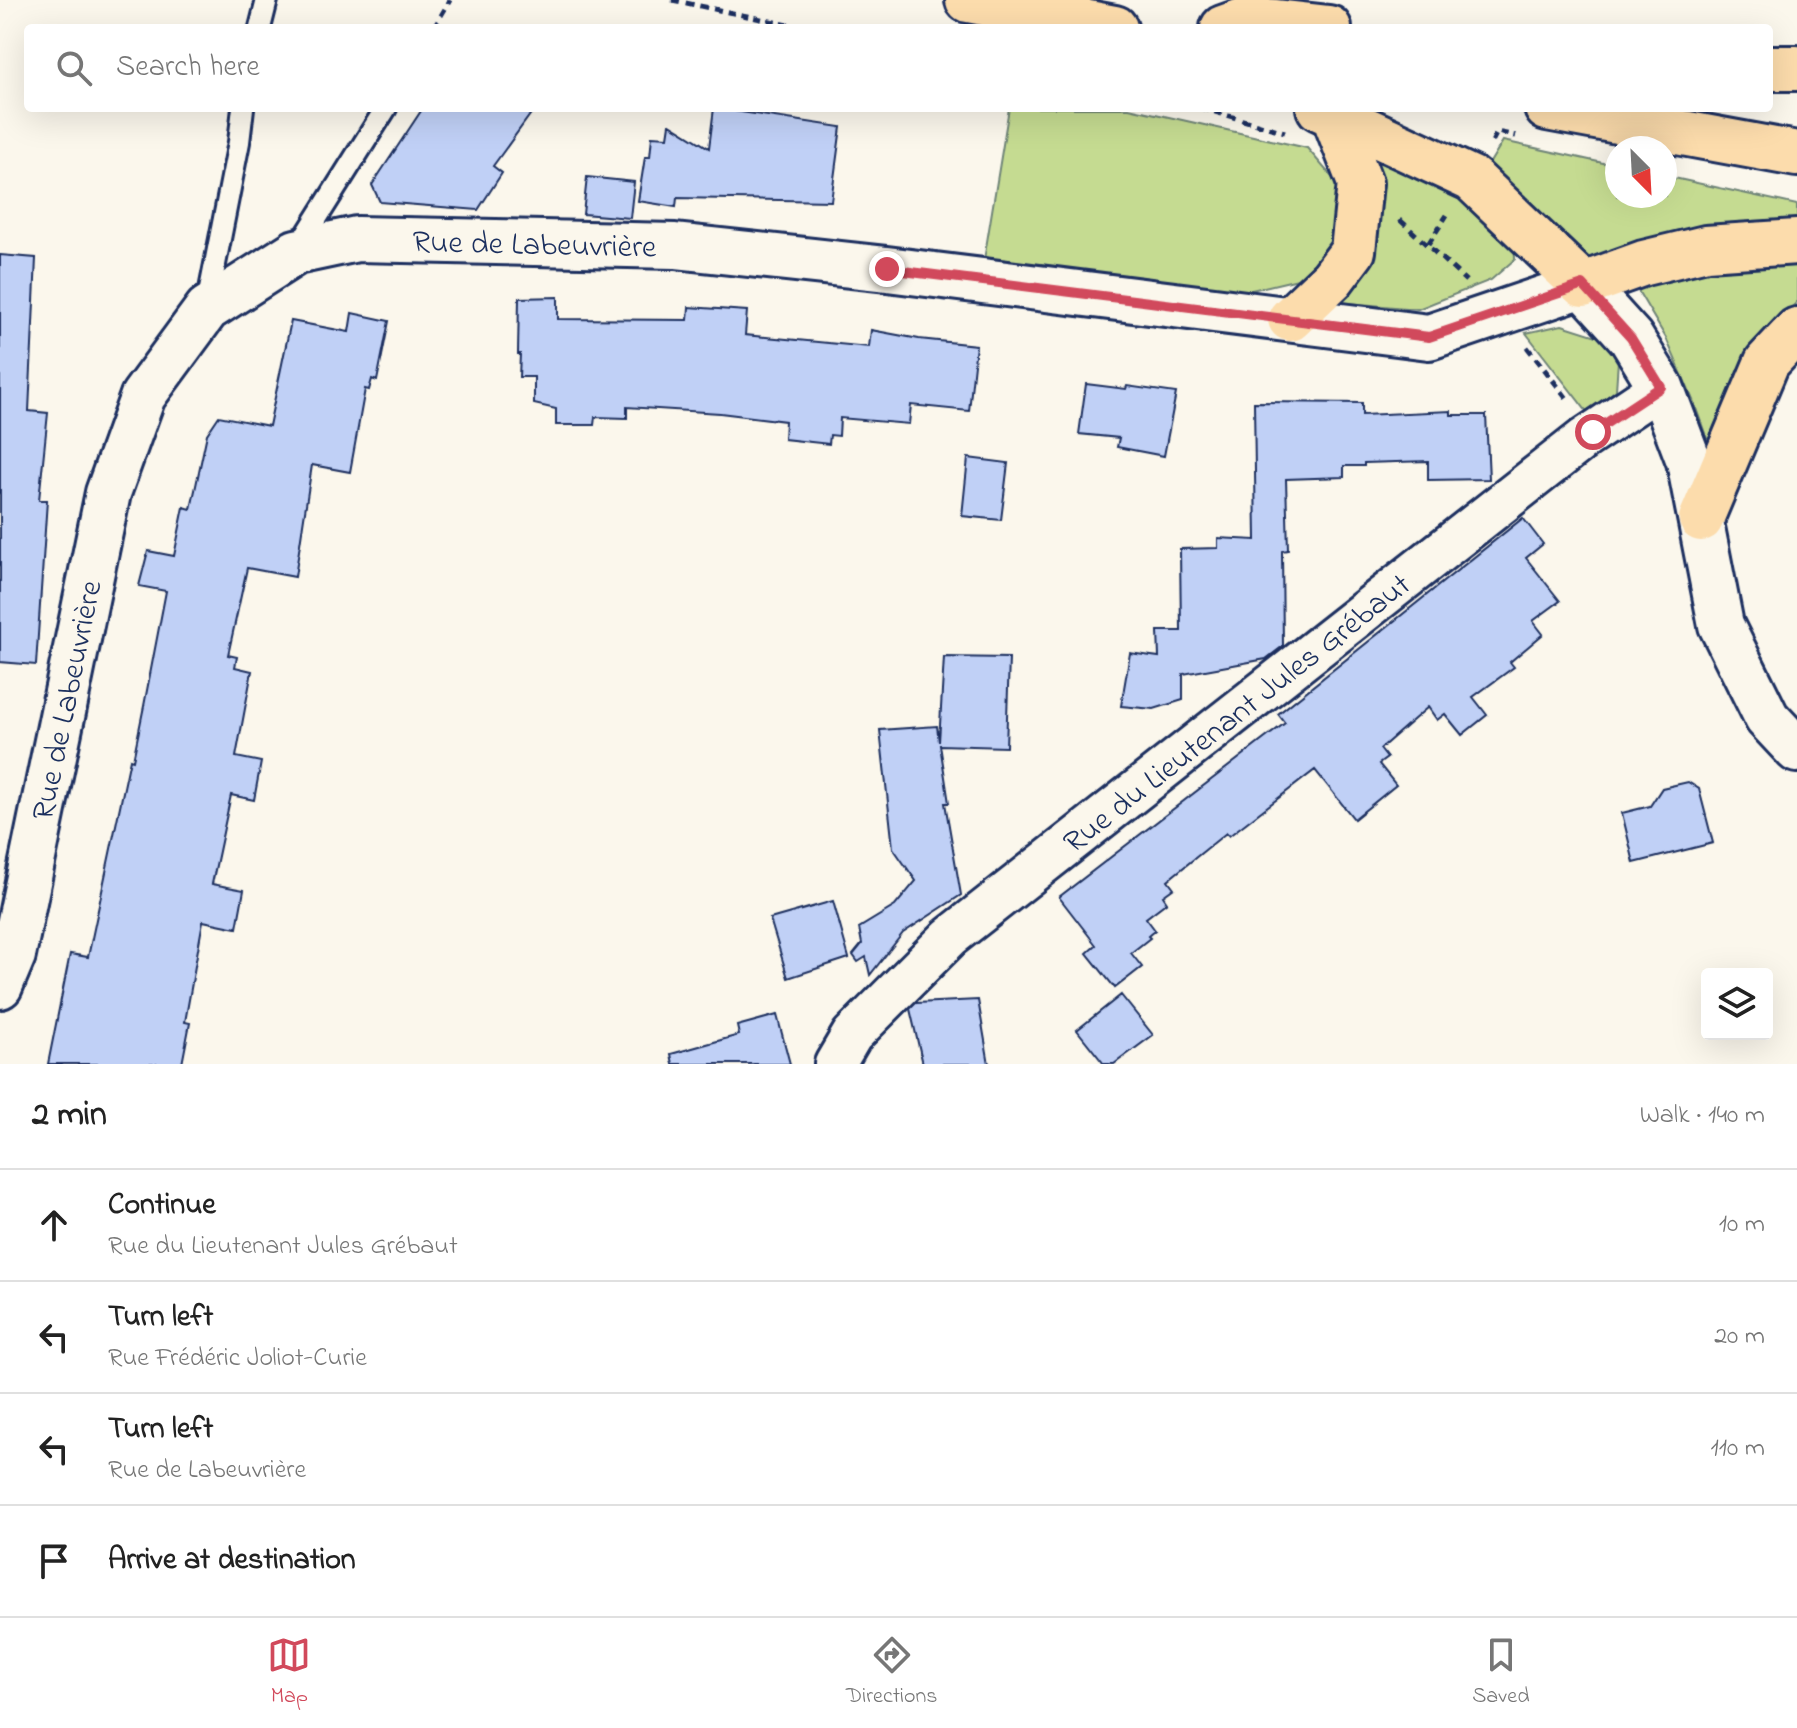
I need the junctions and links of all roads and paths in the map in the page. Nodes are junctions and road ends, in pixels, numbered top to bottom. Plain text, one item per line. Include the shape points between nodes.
1 (267, 0) edge
2 (450, 0) edge
3 (672, 0) edge
4 (968, 0) edge
5 (261, 24) edge
6 (436, 24) edge
7 (784, 24) edge
8 (1094, 24) edge
9 (1234, 24) edge
10 (1293, 24) edge
11 (1773, 68) edge
12 (1797, 68) edge
13 (243, 112) edge
14 (384, 112) edge
15 (1327, 112) edge
16 (1569, 112) edge
17 (1797, 154) edge
18 (1797, 242) edge
19 (296, 252) junction
20 (1583, 285) junction
21 (207, 309) junction
22 (1290, 319) junction
23 (1797, 330) edge
24 (1661, 387) junction
25 (1701, 519) junction
26 (1797, 750) edge
27 (0, 986) edge
28 (835, 1064) edge

1 - 5 lane
2 - 6 path
3 - 7 path
4 - 8 main road
9 - 10 main road via 1248,19
11 - 12 main road
13 - 21 lane
14 - 19 lane
15 - 20 main road via 1472,179
15 - 22 main road via 1360,183 1353,251
16 - 17 main road
18 - 20 main road via 1706,248
19 - 21 street, Rue de Labeuvrière
19 - 22 street, Rue de Labeuvrière via 357,239 675,246
20 - 22 street, Rue de Labeuvrière via 1429,337
20 - 24 street via 1631,338
21 - 27 street, Rue de Labeuvrière via 143,396 108,493 13,955
23 - 25 main road via 1767,362
24 - 25 street via 1689,461
24 - 28 street, Rue du Lieutenant Jules Grébaut via 1585,438 950,937 852,1035
25 - 26 street via 1721,625 1767,718

